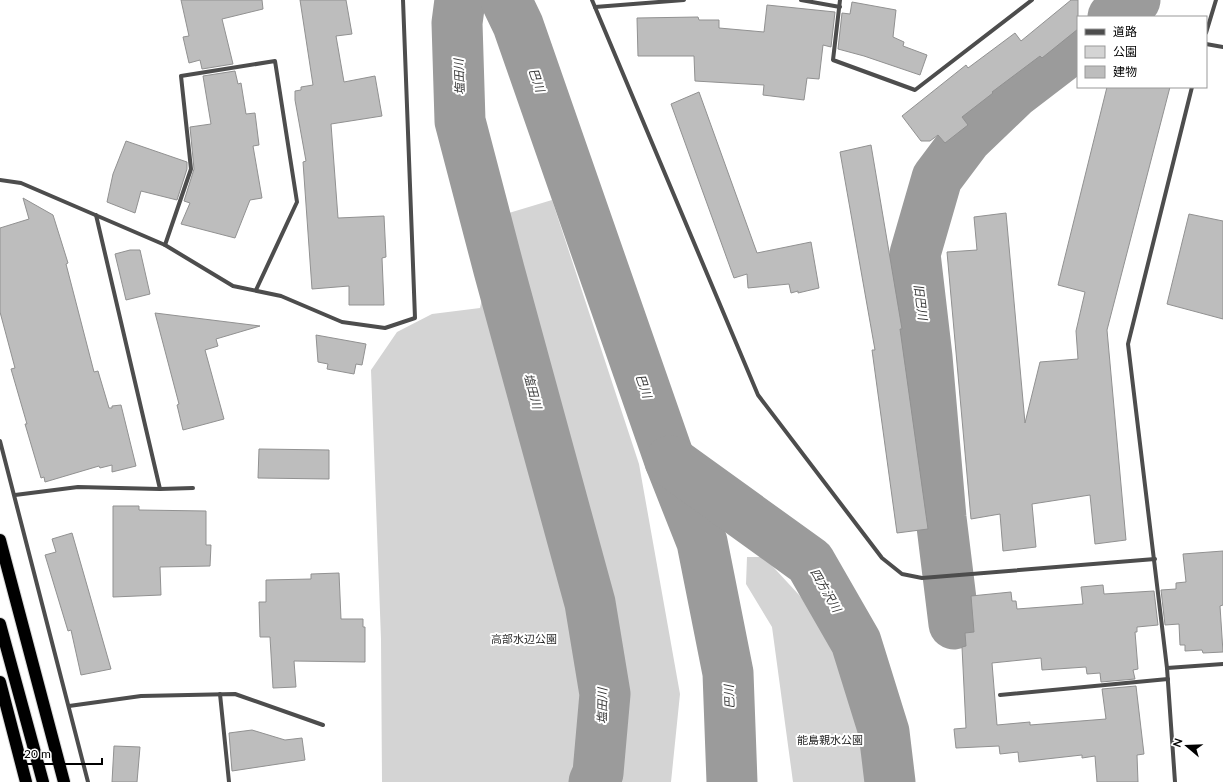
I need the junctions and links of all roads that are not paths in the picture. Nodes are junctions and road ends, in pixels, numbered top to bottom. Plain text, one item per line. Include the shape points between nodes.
1 (403, 0) edge
2 (592, 0) edge
3 (684, 0) edge
4 (801, 0) edge
5 (840, 0) edge
6 (1032, 0) edge
7 (1216, 0) edge
8 (595, 7) junction
9 (840, 7) junction
10 (1207, 30) edge
11 (1207, 44) edge
12 (1223, 47) edge
13 (1192, 88) edge
14 (0, 180) edge
15 (96, 215) junction
16 (165, 245) junction
17 (256, 290) junction
18 (0, 441) edge
19 (193, 488) dead end
20 (160, 489) junction
21 (15, 495) junction
22 (0, 540) edge
23 (1155, 559) junction
24 (0, 624) edge
25 (1223, 664) edge
26 (1167, 668) junction
27 (1168, 679) junction
28 (0, 682) edge
29 (220, 694) junction
30 (1000, 695) dead end
31 (69, 706) junction
32 (323, 726) dead end
33 (26, 782) edge
34 (43, 782) edge
35 (64, 782) edge
36 (88, 782) edge
37 (229, 782) edge
38 (1175, 782) edge

1 - 17 street via 415,318 385,328 342,322 282,296
2 - 8 street
3 - 8 street
4 - 9 street
5 - 9 street
6 - 9 street via 916,90 833,60
7 - 10 street
8 - 23 street via 758,395 882,558 902,574 922,578
11 - 12 street
13 - 23 street via 1128,344
14 - 15 street via 21,183
15 - 16 street
15 - 20 street
16 - 17 street via 233,286
16 - 17 street via 191,169 181,76 275,61 297,202
18 - 21 street
19 - 20 street
20 - 21 street via 78,487
21 - 31 street
22 - 35 highway
23 - 26 street
24 - 34 highway
25 - 26 street
26 - 27 street
27 - 30 street
27 - 38 street
28 - 33 highway
29 - 31 street via 141,696
29 - 32 street via 235,694
29 - 37 street
31 - 36 street

